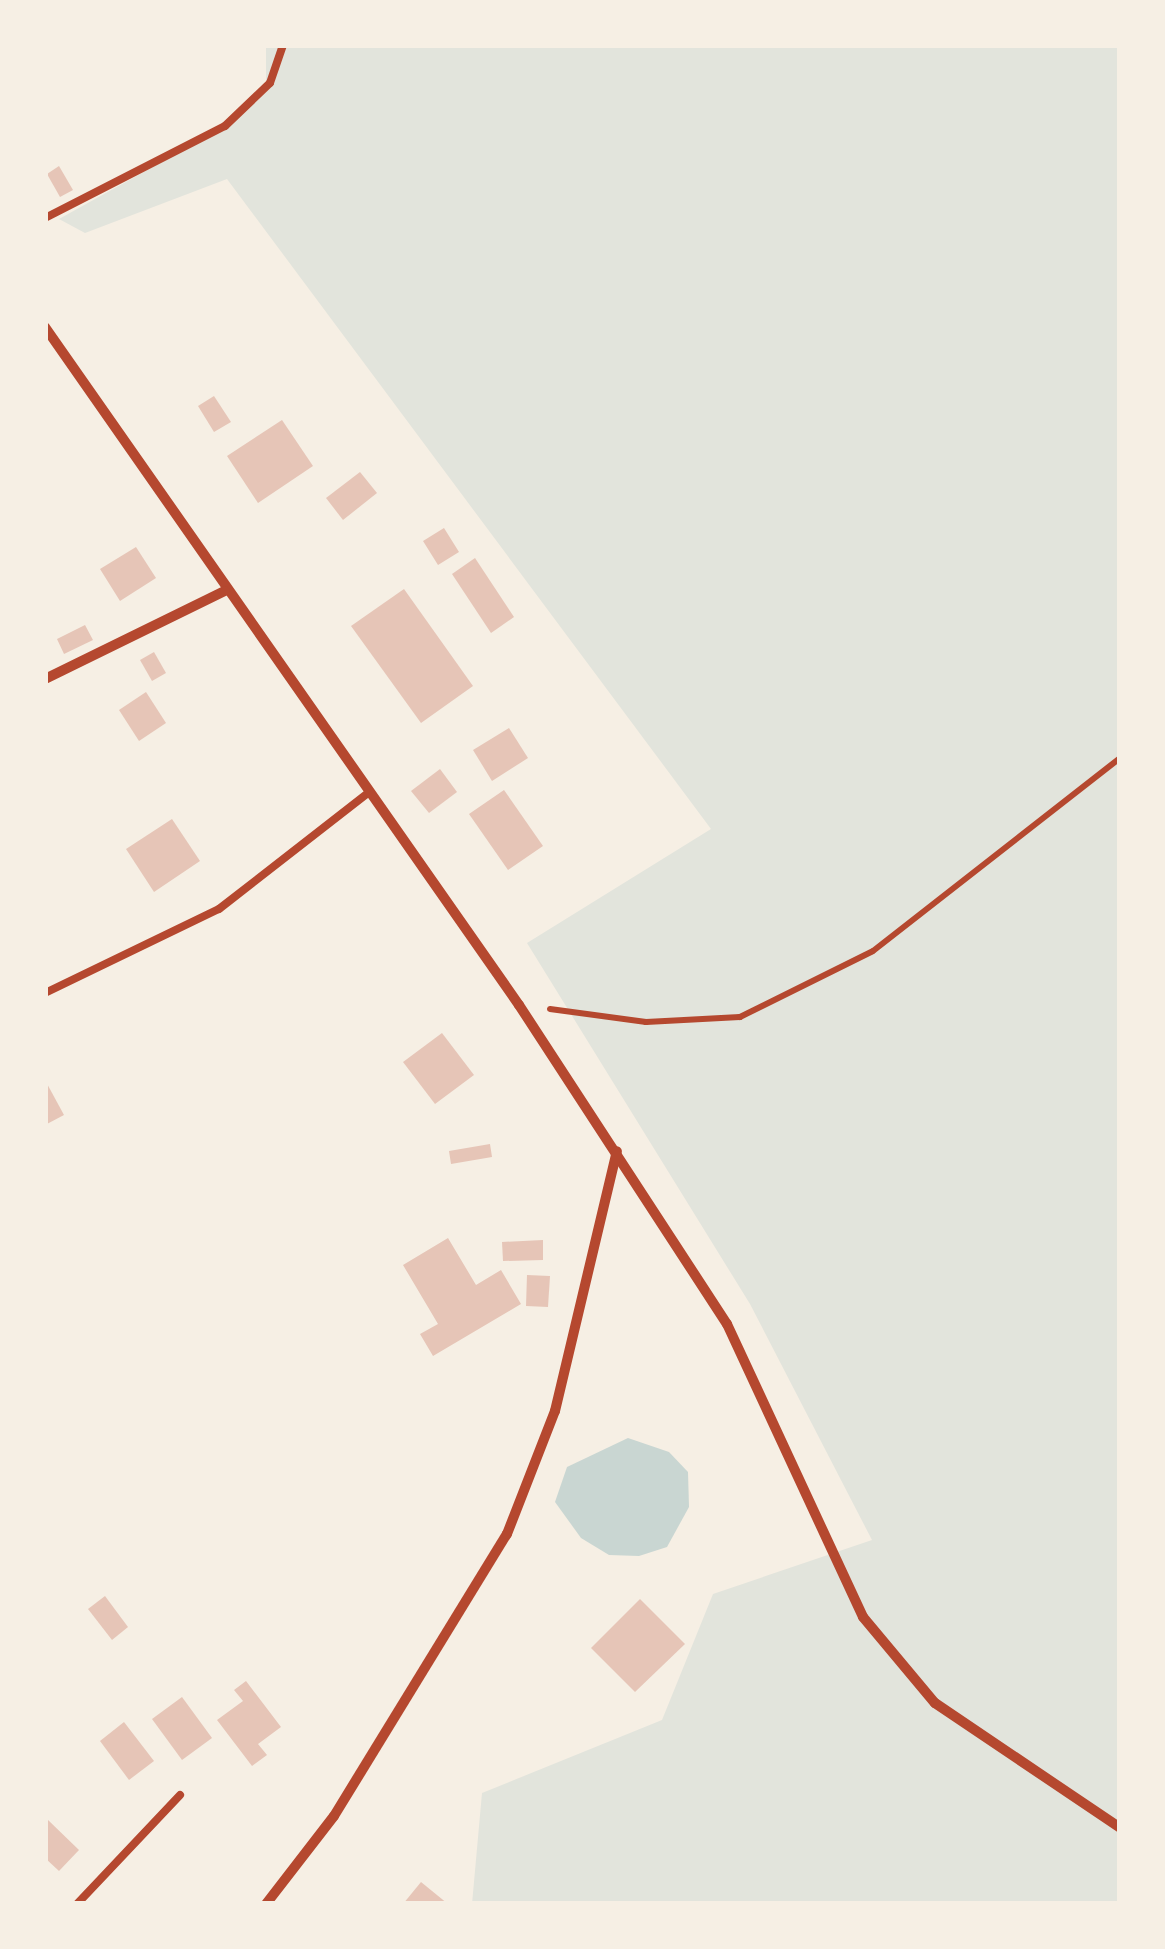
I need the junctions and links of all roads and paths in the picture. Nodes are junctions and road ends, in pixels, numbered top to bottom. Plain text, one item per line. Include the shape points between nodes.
1 (283, 45) edge
2 (45, 218) edge
3 (45, 328) edge
4 (225, 592) junction
5 (45, 679) edge
6 (1120, 758) edge
7 (368, 793) junction
8 (45, 992) edge
9 (519, 1005) junction
10 (617, 1152) junction
11 (180, 1795) dead end
12 (1120, 1828) edge
13 (77, 1904) edge
14 (266, 1904) edge

1 - 2 lane via 270,82 225,126
3 - 4 street
4 - 5 street
4 - 7 street
6 - 9 path via 873,951 740,1017 646,1022
7 - 8 lane via 220,909
7 - 9 street
9 - 10 street
10 - 12 street via 727,1324 863,1617 935,1703
10 - 14 street via 555,1410 507,1534 334,1816
11 - 13 lane

